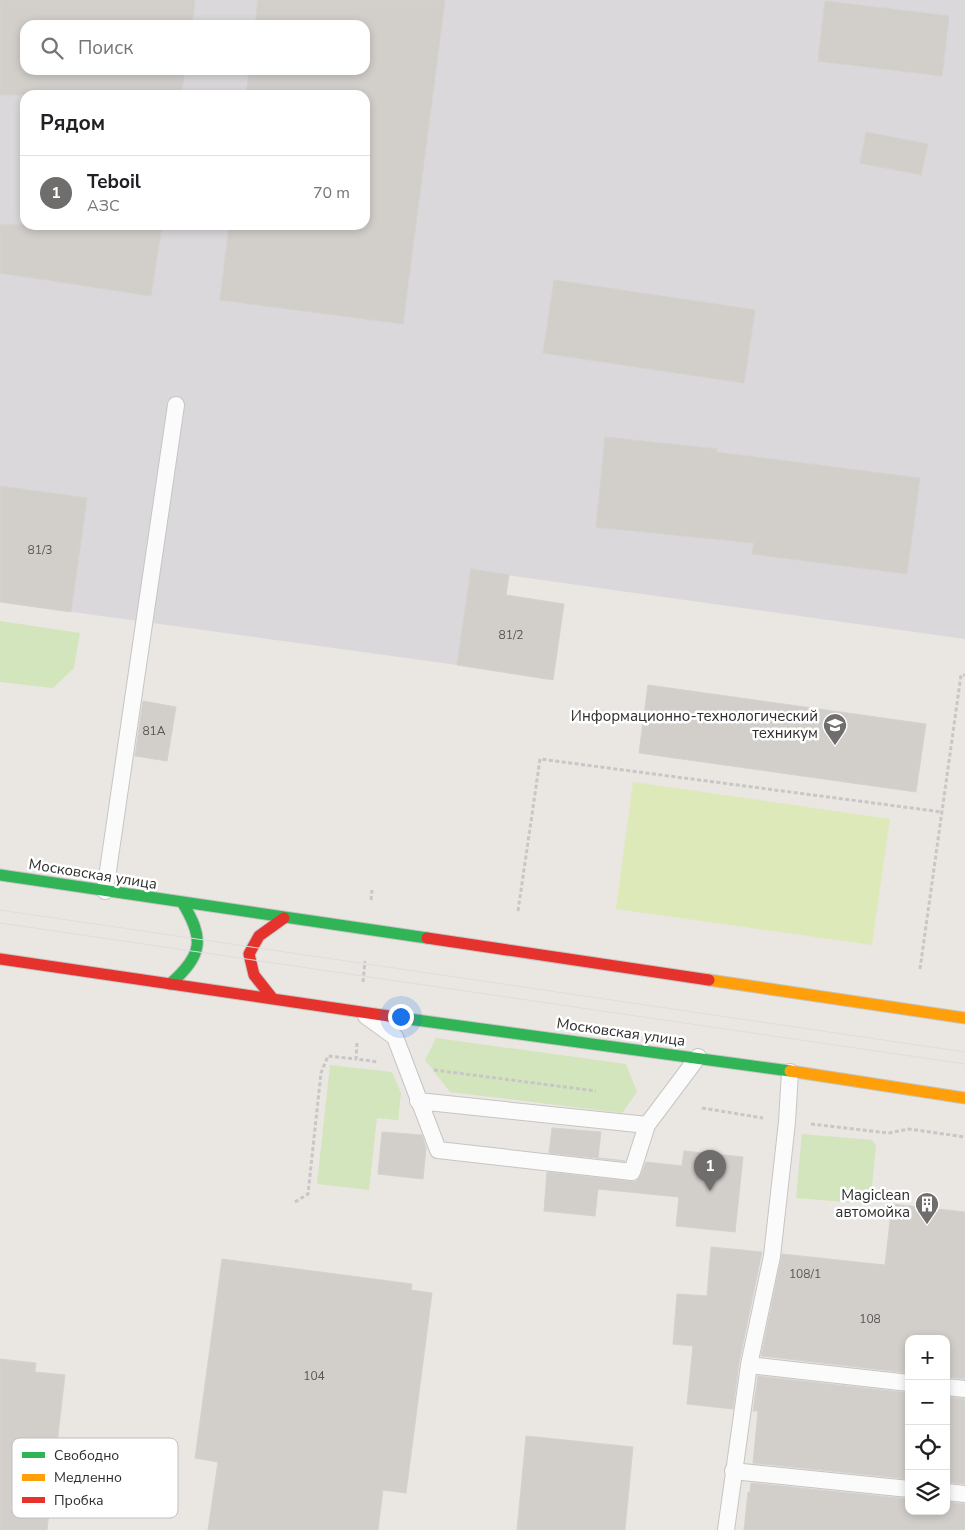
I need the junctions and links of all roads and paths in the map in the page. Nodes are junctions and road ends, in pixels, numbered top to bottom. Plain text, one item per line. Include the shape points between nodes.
1 (176, 405) dead end
2 (965, 675) edge
3 (942, 812) junction
4 (0, 875) edge
5 (105, 891) junction
6 (182, 902) junction
7 (518, 911) dead end
8 (284, 918) junction
9 (0, 959) edge
10 (920, 969) dead end
11 (170, 984) junction
12 (273, 999) junction
13 (360, 1012) junction
14 (965, 1018) edge
15 (698, 1057) junction
16 (356, 1058) dead end
17 (790, 1072) junction
18 (965, 1098) edge
19 (418, 1101) junction
20 (702, 1108) dead end
21 (787, 1122) junction
22 (647, 1125) junction
23 (965, 1137) edge
24 (295, 1202) dead end
25 (749, 1365) junction
26 (905, 1383) edge
27 (950, 1387) edge
28 (965, 1389) edge
29 (733, 1471) junction
30 (905, 1489) edge
31 (950, 1492) edge
32 (965, 1494) edge
33 (726, 1530) edge

1 - 5 lane
2 - 3 path via 961,675
3 - 7 path via 540,759
3 - 10 path
4 - 5 street, Московская улица
5 - 6 street, Московская улица
6 - 8 street, Московская улица
6 - 11 street via 194,921 199,946 188,969
8 - 12 street via 260,934 249,953 250,969
8 - 14 street, Московская улица
9 - 11 street, Московская улица
11 - 12 street, Московская улица
12 - 13 street, Московская улица
13 - 15 street, Московская улица
13 - 19 lane via 395,1037
15 - 17 street, Московская улица
15 - 22 lane
16 - 24 path via 328,1056 320,1073 308,1194
17 - 18 street, Московская улица
17 - 21 lane
19 - 22 lane
19 - 22 lane via 438,1150 555,1164 632,1172
20 - 21 path
21 - 23 path via 889,1133 910,1129
21 - 25 lane via 772,1256
25 - 26 lane
25 - 29 lane
27 - 28 lane
29 - 30 lane
29 - 33 lane
31 - 32 lane

